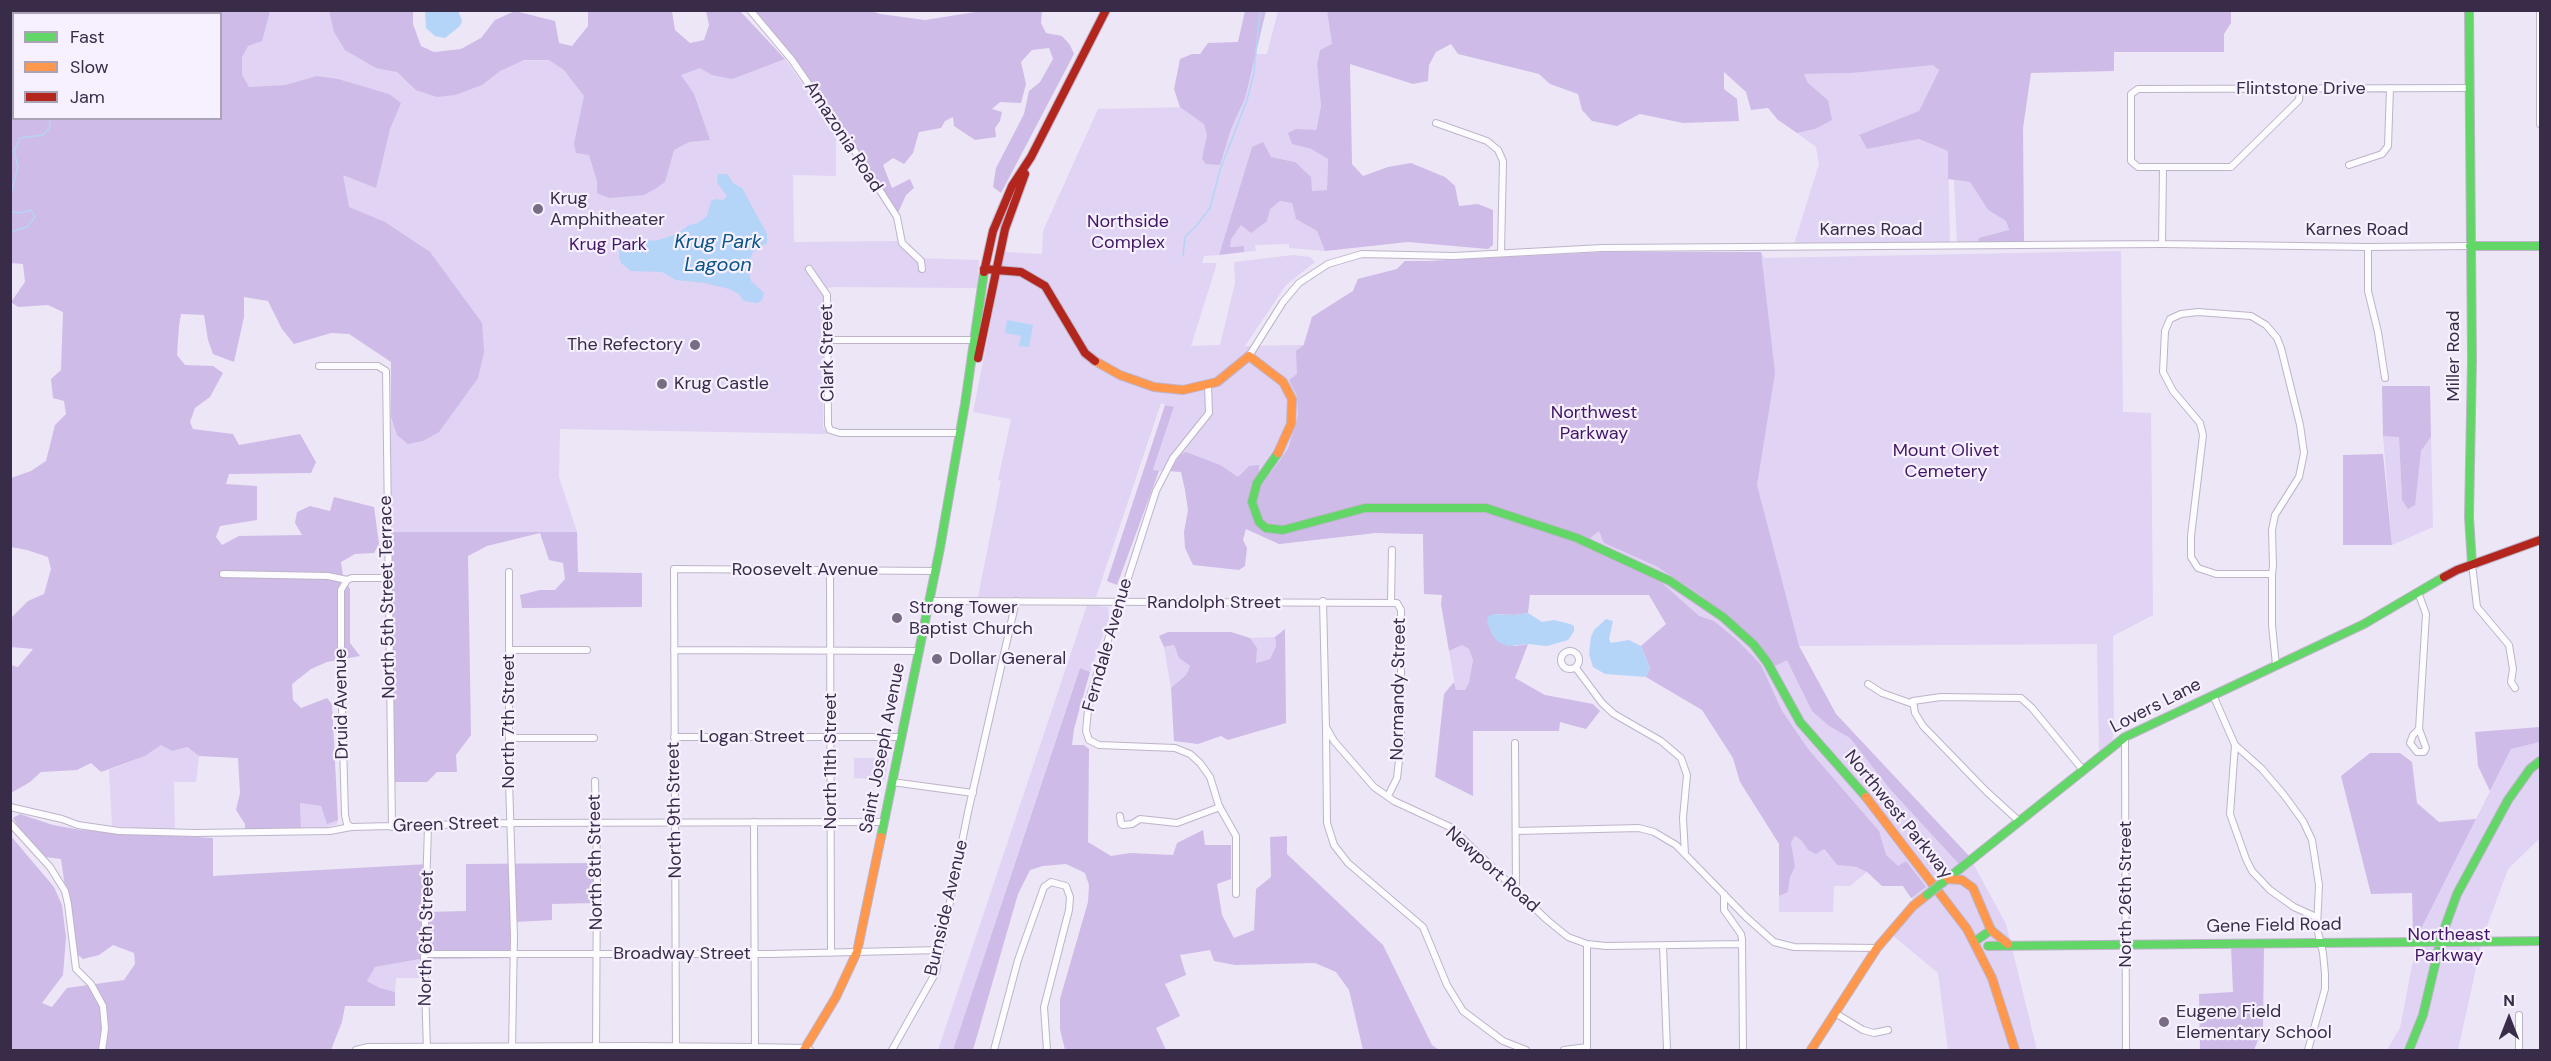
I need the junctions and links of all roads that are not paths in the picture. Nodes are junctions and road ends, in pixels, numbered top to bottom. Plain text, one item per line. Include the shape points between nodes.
1 (750, 10) edge
2 (1106, 10) edge
3 (2469, 10) edge
4 (2540, 10) edge
5 (2540, 39) edge
6 (2390, 88) junction
7 (2469, 88) junction
8 (2300, 89) junction
9 (1436, 123) dead end
10 (2541, 124) edge
11 (1031, 157) junction
12 (2349, 165) dead end
13 (2163, 168) junction
14 (2163, 244) junction
15 (2469, 246) junction
16 (2541, 246) edge
17 (2368, 247) junction
18 (1501, 253) junction
19 (984, 268) junction
20 (809, 269) dead end
21 (922, 269) dead end
22 (997, 269) junction
23 (828, 340) junction
24 (979, 340) junction
25 (1248, 356) junction
26 (319, 366) dead end
27 (2385, 378) dead end
28 (1208, 385) junction
29 (960, 434) junction
30 (2541, 540) edge
31 (1392, 550) dead end
32 (2472, 564) junction
33 (674, 569) joint
34 (830, 570) junction
35 (935, 570) junction
36 (509, 572) dead end
37 (224, 574) dead end
38 (2272, 574) junction
39 (388, 578) junction
40 (347, 580) junction
41 (2418, 592) junction
42 (929, 601) junction
43 (1016, 601) junction
44 (1323, 601) junction
45 (1392, 602) junction
46 (1120, 603) junction
47 (509, 650) junction
48 (587, 650) dead end
49 (674, 650) junction
50 (830, 650) junction
51 (919, 651) junction
52 (2276, 665) junction
53 (1576, 668) dead end
54 (1868, 684) dead end
55 (2515, 688) dead end
56 (2212, 695) junction
57 (1913, 704) junction
58 (1326, 727) junction
59 (2419, 729) dead end
60 (674, 737) junction
61 (831, 737) junction
62 (902, 737) junction
63 (2125, 737) junction
64 (510, 738) junction
65 (594, 738) dead end
66 (1515, 743) dead end
67 (2235, 745) junction
68 (2541, 761) edge
69 (2083, 770) junction
70 (595, 781) dead end
71 (892, 782) junction
72 (973, 793) junction
73 (1388, 796) junction
74 (10, 807) edge
75 (1220, 807) junction
76 (1132, 813) dead end
77 (1120, 816) dead end
78 (1140, 819) junction
79 (675, 822) junction
80 (754, 822) junction
81 (831, 822) junction
82 (885, 822) junction
83 (2020, 822) junction
84 (10, 823) edge
85 (510, 823) junction
86 (596, 823) junction
87 (428, 826) junction
88 (351, 827) junction
89 (392, 827) junction
90 (1516, 831) junction
91 (1685, 855) junction
92 (1968, 863) junction
93 (1945, 881) junction
94 (1968, 883) junction
95 (1516, 888) junction
96 (1236, 894) dead end
97 (1724, 894) junction
98 (2316, 917) junction
99 (1994, 932) junction
100 (2541, 941) edge
101 (2319, 942) junction
102 (2126, 943) junction
103 (1587, 944) junction
104 (1742, 944) junction
105 (2009, 944) junction
106 (1663, 946) junction
107 (1976, 946) junction
108 (1988, 946) junction
109 (1877, 948) junction
110 (940, 950) junction
111 (857, 952) junction
112 (831, 953) junction
113 (424, 954) junction
114 (597, 954) junction
115 (677, 954) junction
116 (755, 954) junction
117 (513, 955) junction
118 (1835, 1013) junction
119 (2519, 1015) dead end
120 (1888, 1030) dead end
121 (427, 1048) edge
122 (596, 1048) edge
123 (676, 1048) edge
124 (755, 1048) edge
125 (512, 1049) edge
126 (1587, 1049) edge
127 (102, 1050) edge
128 (356, 1050) edge
129 (806, 1050) edge
130 (892, 1050) edge
131 (994, 1050) edge
132 (1047, 1050) edge
133 (1526, 1050) edge
134 (1564, 1050) edge
135 (1667, 1050) edge
136 (1743, 1050) edge
137 (1811, 1050) edge
138 (2016, 1050) edge
139 (2126, 1050) edge
140 (2308, 1050) edge
141 (2409, 1050) edge
142 (2519, 1050) edge

1 - 21 street, Amazonia Road via 792,60 854,150 897,217 902,243 921,261
2 - 11 street, Saint Joseph Avenue
3 - 7 street, Miller Road
4 - 5 street
5 - 10 street
6 - 7 street, Flintstone Drive
6 - 8 street, Flintstone Drive
6 - 12 street via 2388,146 2382,154
7 - 15 street, Miller Road
8 - 13 street via 2299,100 2231,167
8 - 13 street, Flintstone Drive via 2133,91 2131,161 2138,167
9 - 18 street via 1487,141 1498,150 1503,161
11 - 19 street, Saint Joseph Avenue via 1004,202
11 - 22 street, Saint Joseph Avenue via 1005,229
13 - 14 street
14 - 17 street, Karnes Road
14 - 18 street, Karnes Road via 1602,248
15 - 16 street, Karnes Road
15 - 17 street, Karnes Road
15 - 32 street, Miller Road
17 - 27 street via 2368,291
18 - 25 street, Karnes Road via 1362,254 1328,264 1294,288
19 - 22 street
19 - 24 street, Saint Joseph Avenue
20 - 23 street, Clark Street via 827,295
22 - 24 street, Saint Joseph Avenue
22 - 28 street via 1021,272 1045,286 1085,352 1111,371 1168,390
23 - 24 street
23 - 29 street, Clark Street via 830,430
24 - 29 street, Saint Joseph Avenue
25 - 28 street via 1234,370
25 - 107 street, Northwest Parkway via 1283,382 1293,407 1287,438 1253,493 1259,522 1266,528 1283,530 1365,508 1486,508 1576,538 1670,581 1723,617 1755,645 1800,722 1875,807
26 - 39 street, North 5th Street Terrace via 366,365 386,371
28 - 46 street, Ferndale Avenue via 1209,413 1163,474
29 - 35 street, Saint Joseph Avenue
30 - 32 street, Lovers Lane
31 - 45 street, Normandy Street
32 - 41 street, Lovers Lane
32 - 55 street, Miller Road via 2477,607 2509,645 2511,682
33 - 34 street, Roosevelt Avenue
33 - 49 street, North 9th Street
34 - 35 street, Roosevelt Avenue
34 - 50 street, North 11th Street
35 - 42 street, Saint Joseph Avenue
36 - 47 street, North 7th Street
37 - 40 street via 328,576
38 - 38 street via 2272,524 2298,477 2304,453 2281,348 2266,325 2251,316 2181,314 2170,320 2165,331 2163,372 2173,391 2200,423 2203,435 2191,556 2198,568 2216,574
38 - 52 street
39 - 40 street
39 - 89 street, North 5th Street Terrace
40 - 88 street, Druid Avenue via 341,590 340,672 345,815
41 - 52 street, Lovers Lane via 2364,624
41 - 59 street via 2426,614
42 - 43 street, Randolph Street
42 - 51 street, Saint Joseph Avenue
43 - 46 street, Randolph Street
43 - 72 street, Burnside Avenue
44 - 45 street, Randolph Street
44 - 46 street, Randolph Street
44 - 58 street
45 - 73 street, Normandy Street via 1401,610 1401,743 1397,778
46 - 75 street, Ferndale Avenue via 1089,699 1089,740 1107,746 1163,746 1181,750 1195,758 1210,777
47 - 48 street
47 - 64 street, North 7th Street
49 - 50 street
49 - 60 street, North 9th Street
50 - 51 street
50 - 61 street, North 11th Street
51 - 62 street, Saint Joseph Avenue
52 - 56 street, Lovers Lane
53 - 91 street via 1614,714 1661,741 1681,758 1687,775
54 - 57 street
56 - 63 street, Lovers Lane
56 - 67 street
57 - 69 street via 1918,699 2021,698
57 - 83 street via 1923,726
58 - 73 street, Newport Road via 1352,763
58 - 133 street via 1327,823 1334,845 1348,863 1423,927 1447,985 1463,1011 1503,1041
60 - 61 street, Logan Street
60 - 79 street, North 9th Street
61 - 62 street, Logan Street
61 - 81 street, North 11th Street
62 - 71 street, Saint Joseph Avenue
63 - 69 street, Lovers Lane
63 - 102 street, North 26th Street
64 - 65 street
64 - 85 street, North 7th Street
66 - 90 street
67 - 98 street via 2284,795 2312,840 2318,878
67 - 98 street via 2229,804 2246,859 2270,890
68 - 141 street via 2530,769 2508,800 2457,894 2442,935 2423,1015
69 - 83 street, Lovers Lane
70 - 86 street, North 8th Street
71 - 72 street
71 - 82 street, Saint Joseph Avenue
72 - 110 street, Burnside Avenue
73 - 95 street, Newport Road via 1449,828
74 - 88 street, Green Street via 119,831 260,833
75 - 78 street via 1177,823
75 - 96 street, Ferndale Avenue via 1236,836
76 - 78 street
77 - 78 street via 1123,825
79 - 80 street, Green Street
79 - 86 street, Green Street
79 - 115 street, North 9th Street
80 - 81 street, Green Street
80 - 116 street
81 - 82 street, Green Street
81 - 112 street, North 11th Street
82 - 111 street, Saint Joseph Avenue
83 - 92 street, Lovers Lane
84 - 127 street via 50,867 64,891 75,969 91,984 103,1006
85 - 86 street, Green Street
85 - 87 street, Green Street
85 - 117 street, North 7th Street
86 - 114 street, North 8th Street
87 - 89 street, Green Street
87 - 113 street, North 6th Street
88 - 89 street, Green Street
90 - 91 street via 1639,828 1666,838
90 - 95 street
91 - 97 street
92 - 93 street, Lovers Lane
92 - 94 street
93 - 94 street via 1960,879
93 - 109 street, Lovers Lane, bridge via 1899,920
94 - 99 street
95 - 103 street, Newport Road via 1560,932
97 - 104 street via 1724,910 1741,934
97 - 109 street via 1780,945
98 - 101 street
99 - 105 street
99 - 107 street
99 - 108 street
100 - 101 street, Gene Field Road, bridge
101 - 102 street, Gene Field Road
101 - 140 street via 2325,962 2325,989
102 - 105 street, Gene Field Road
102 - 139 street, North 26th Street
103 - 106 street, Newport Road
103 - 126 street
104 - 106 street, Newport Road
104 - 136 street
105 - 108 street, Gene Field Road
106 - 135 street
107 - 108 street, Gene Field Road
107 - 138 street, Northwest Parkway via 1998,992
109 - 118 street, Lovers Lane
110 - 111 street, Broadway Street
110 - 130 street, Burnside Avenue via 936,972
111 - 112 street, Broadway Street
111 - 129 street, Saint Joseph Avenue
112 - 116 street, Broadway Street
113 - 117 street, Broadway Street
113 - 121 street, North 6th Street
114 - 115 street, Broadway Street
114 - 117 street, Broadway Street
114 - 122 street, North 8th Street
115 - 116 street, Broadway Street
115 - 123 street, North 9th Street
116 - 124 street
117 - 125 street, North 7th Street
118 - 120 street via 1874,1034
118 - 137 street, Lovers Lane
119 - 142 street
121 - 125 street
121 - 128 street
122 - 123 street
122 - 125 street
123 - 124 street
124 - 129 street
126 - 134 street
131 - 132 street via 1018,960 1044,887 1051,882 1066,886 1070,897 1044,1007

